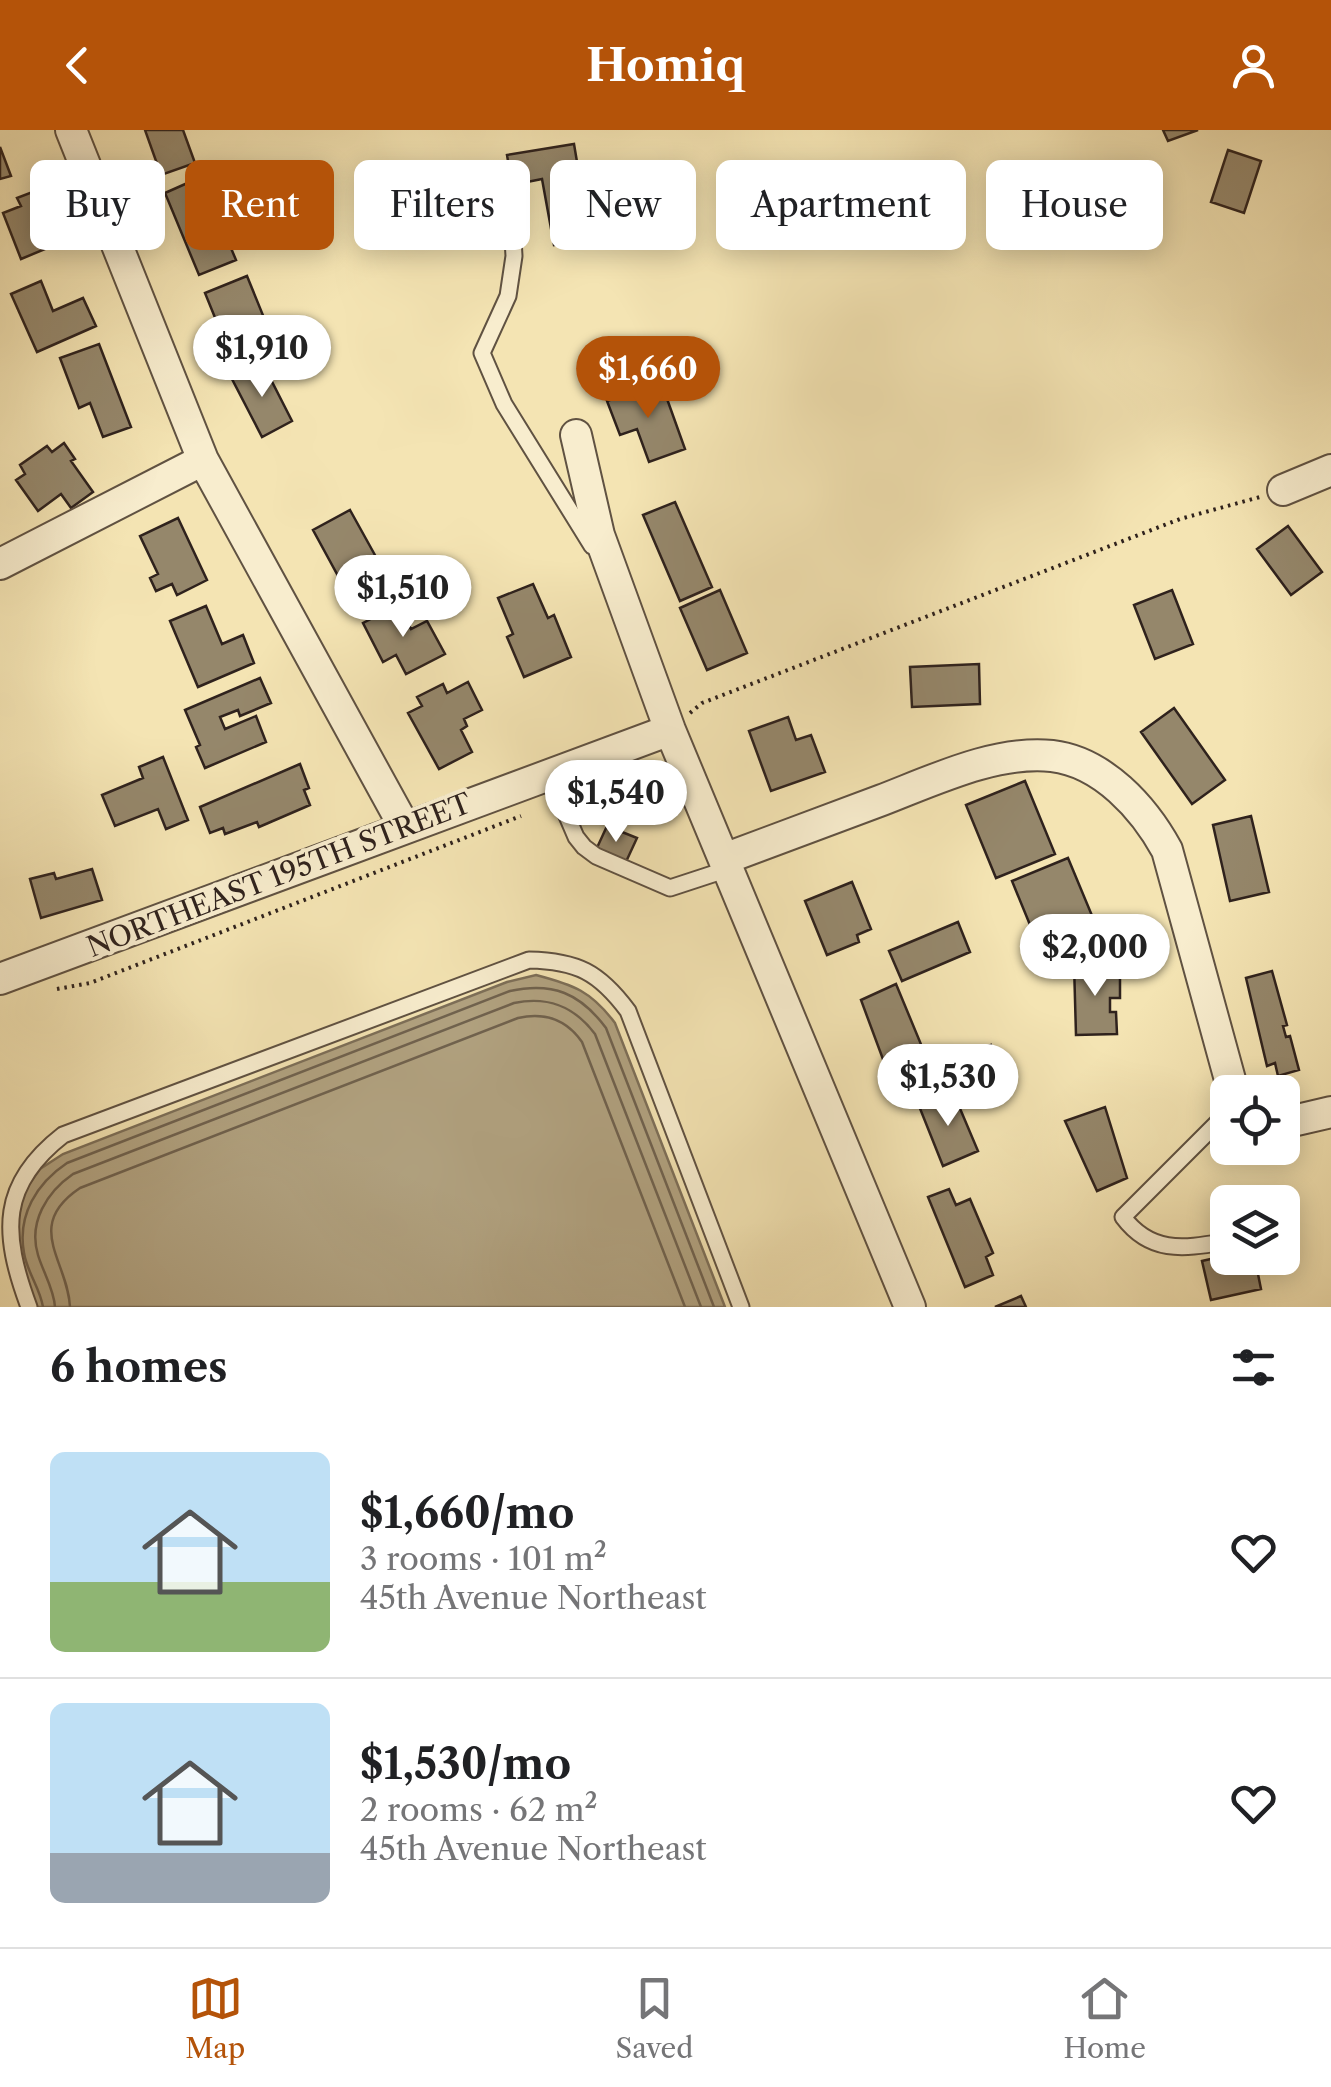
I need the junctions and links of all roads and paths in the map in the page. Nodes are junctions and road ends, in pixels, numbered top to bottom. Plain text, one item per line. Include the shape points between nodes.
1 (71, 130) edge
2 (514, 250) edge
3 (576, 434) dead end
4 (203, 460) junction
5 (1331, 470) edge
6 (1284, 490) joint
7 (0, 564) edge
8 (620, 592) junction
9 (670, 730) junction
10 (549, 774) junction
11 (404, 826) junction
12 (726, 864) junction
13 (0, 979) edge
14 (1231, 1075) edge
15 (1331, 1112) edge
16 (1300, 1119) edge
17 (1210, 1130) edge
18 (1210, 1244) edge
19 (29, 1307) edge
20 (741, 1307) edge
21 (910, 1307) edge

1 - 4 street
2 - 8 lane via 508,296 482,353 504,404
3 - 8 street
4 - 7 street
4 - 11 street
5 - 6 street
6 - 9 path via 1180,519 702,703
8 - 9 street
9 - 10 street, NORTHEAST 195TH STREET
9 - 12 street
10 - 11 street, NORTHEAST 195TH STREET
10 - 12 lane via 576,837 596,856 670,888
11 - 13 street, NORTHEAST 195TH STREET
12 - 14 street via 947,776 1013,757 1054,756 1098,772 1152,822 1167,850
12 - 21 street
15 - 16 street
17 - 18 lane via 1123,1217 1136,1234 1156,1243 1181,1249
19 - 20 lane via 3,1220 8,1192 39,1150 63,1135 529,960 584,970 628,1011

